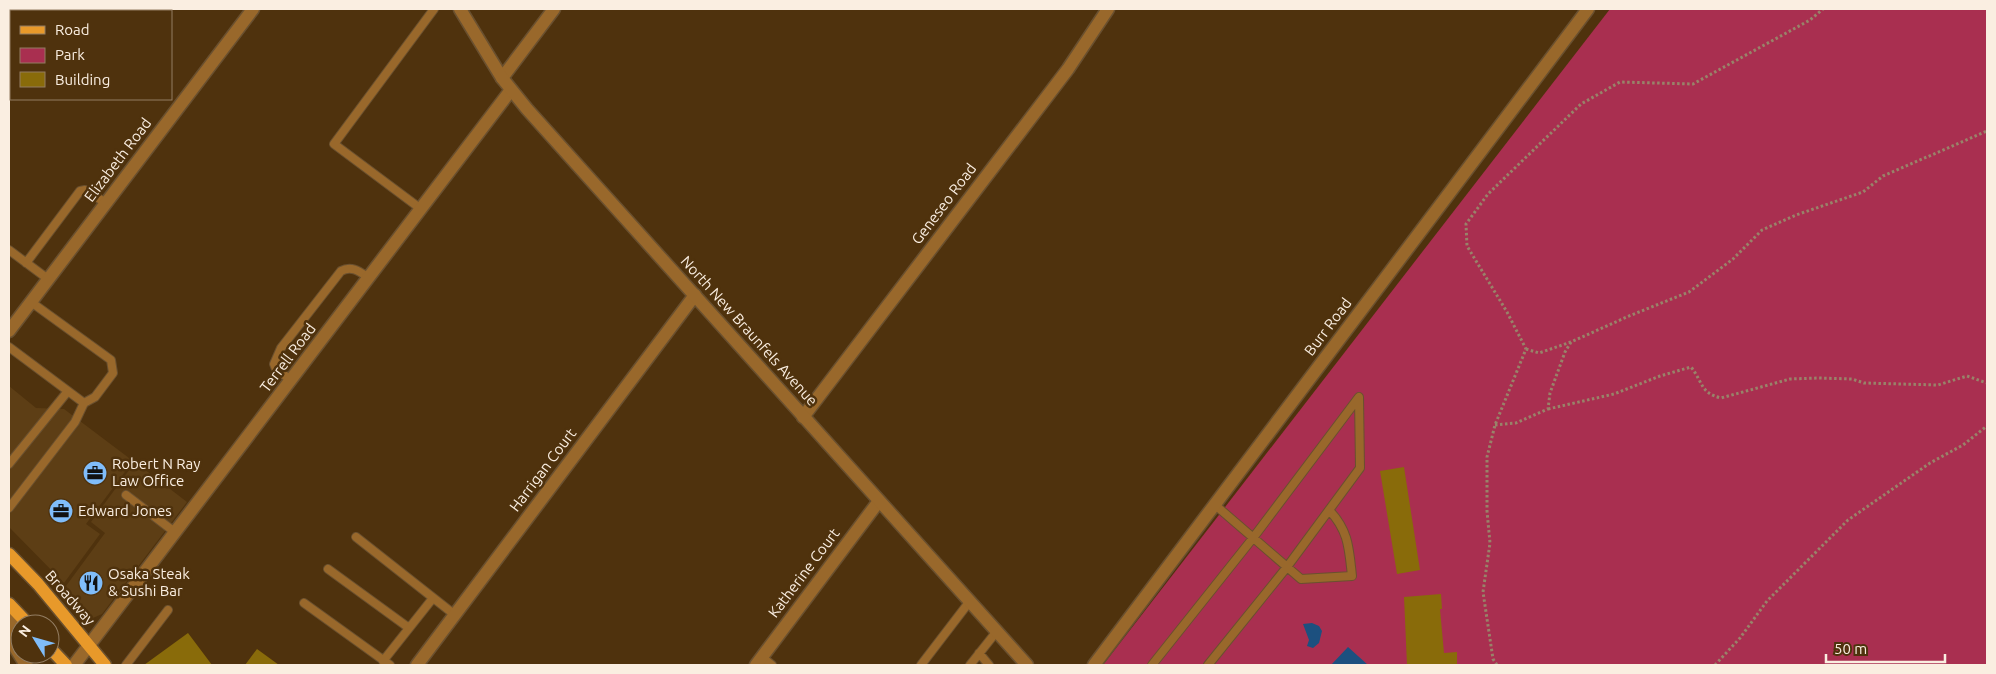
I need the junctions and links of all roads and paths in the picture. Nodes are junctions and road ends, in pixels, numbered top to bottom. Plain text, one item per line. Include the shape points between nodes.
1 (253, 9) edge
2 (434, 9) edge
3 (460, 9) edge
4 (554, 9) edge
5 (1108, 9) edge
6 (1588, 9) edge
7 (1823, 9) edge
8 (502, 78) junction
9 (511, 90) junction
10 (1987, 130) edge
11 (106, 203) junction
12 (421, 209) junction
13 (9, 250) edge
14 (26, 263) junction
15 (369, 278) junction
16 (48, 280) junction
17 (695, 295) junction
18 (31, 302) junction
19 (9, 332) edge
20 (1571, 342) junction
21 (9, 348) edge
22 (1526, 349) junction
23 (291, 380) junction
24 (1987, 383) edge
25 (68, 391) junction
26 (84, 403) junction
27 (1548, 409) junction
28 (803, 417) junction
29 (1495, 425) junction
30 (1987, 426) edge
31 (9, 464) edge
32 (126, 495) dead end
33 (879, 501) junction
34 (1214, 504) junction
35 (9, 508) edge
36 (1329, 510) junction
37 (176, 532) junction
38 (356, 537) dead end
39 (1253, 538) junction
40 (9, 554) edge
41 (1287, 567) junction
42 (328, 569) dead end
43 (433, 598) junction
44 (970, 602) junction
45 (304, 603) dead end
46 (9, 604) edge
47 (168, 610) dead end
48 (18, 614) edge
49 (455, 615) junction
50 (409, 628) junction
51 (997, 631) junction
52 (89, 646) junction
53 (979, 653) junction
54 (763, 662) edge
55 (387, 663) edge
56 (26, 665) edge
57 (74, 665) edge
58 (105, 665) edge
59 (126, 665) edge
60 (418, 665) edge
61 (921, 665) edge
62 (970, 665) edge
63 (989, 665) edge
64 (1027, 665) edge
65 (1094, 665) edge
66 (1152, 665) edge
67 (1208, 665) edge
68 (1497, 665) edge
69 (1715, 665) edge

1 - 11 street, Elizabeth Road
2 - 12 lane via 334,144
3 - 8 street, North New Braunfels Avenue
4 - 8 street
5 - 28 street, Geneseo Road via 1068,69
6 - 34 street, Burr Road
7 - 22 path via 1810,20 1693,84 1620,82 1589,99 1488,194 1466,224 1467,246
8 - 9 street, North New Braunfels Avenue
9 - 12 street, Terrell Road
9 - 17 street, North New Braunfels Avenue
10 - 20 path via 1883,176 1863,192 1762,230 1733,259 1689,292
11 - 14 lane via 85,190 80,191
11 - 16 street, Elizabeth Road
12 - 15 street, Terrell Road
13 - 14 lane
14 - 16 lane
15 - 23 street, Terrell Road
15 - 23 lane via 355,269 341,271 287,340 274,364
16 - 18 street, Elizabeth Road
17 - 28 street, North New Braunfels Avenue
17 - 49 street, Harrigan Court
18 - 19 street, Elizabeth Road
18 - 26 lane via 111,360 113,373 94,397
20 - 22 path via 1538,353
20 - 27 path via 1550,393
21 - 25 lane
22 - 29 path
23 - 37 street, Terrell Road
24 - 27 path via 1967,376 1938,384 1864,384 1852,379 1809,378 1721,398 1710,396 1691,367 1614,394
25 - 26 lane
25 - 31 lane
26 - 35 lane via 75,422
27 - 29 path via 1516,423
28 - 33 street, North New Braunfels Avenue
29 - 68 path via 1487,458 1490,543 1483,592 1493,659
30 - 69 path via 1848,520 1767,601
32 - 37 lane
33 - 44 street, North New Braunfels Avenue
33 - 54 street, Katherine Court
34 - 39 lane
34 - 65 street, Burr Road
36 - 39 lane via 1360,468 1359,397
36 - 41 lane
36 - 41 lane via 1340,522 1348,545 1352,576 1302,578
37 - 52 street, Terrell Road
38 - 43 lane
39 - 41 lane
39 - 66 lane
40 - 52 main road, Broadway
41 - 67 lane
42 - 50 lane
43 - 49 lane
43 - 50 lane
44 - 51 street, North New Braunfels Avenue
44 - 61 lane
45 - 55 lane
46 - 48 main road
46 - 56 street via 16,649
47 - 59 lane
49 - 60 street, Harrigan Court
50 - 55 lane
51 - 53 lane
51 - 64 street, North New Braunfels Avenue
52 - 57 street, Terrell Road
52 - 58 main road, Broadway
53 - 62 lane
53 - 63 lane

